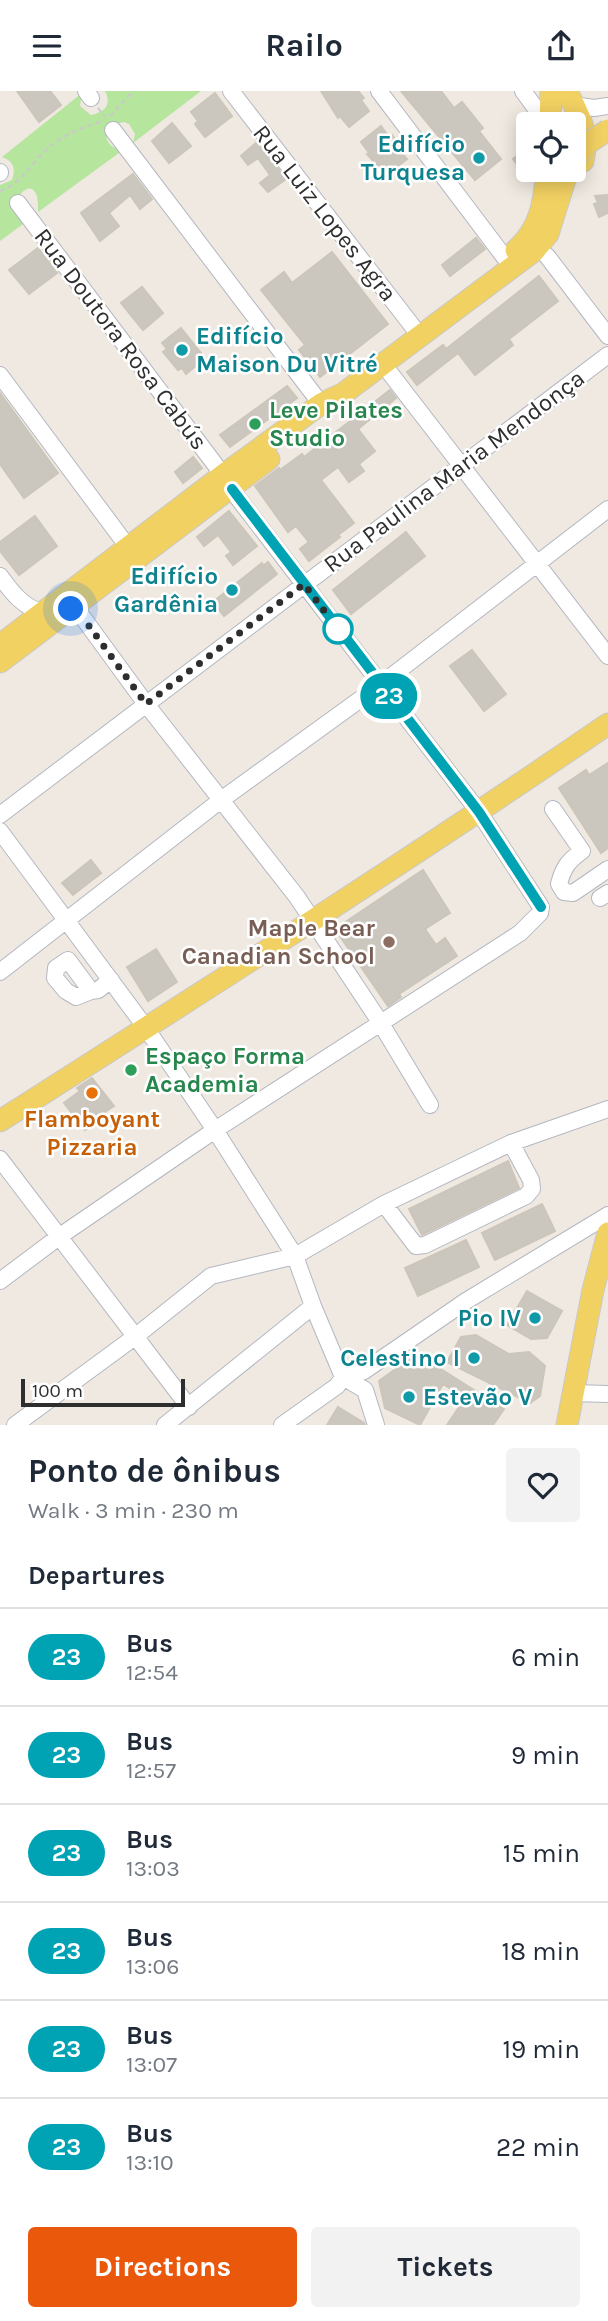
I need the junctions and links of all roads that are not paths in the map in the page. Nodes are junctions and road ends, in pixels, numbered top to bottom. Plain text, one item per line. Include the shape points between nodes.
1 (231, 91) edge
2 (379, 91) edge
3 (523, 91) edge
4 (551, 91) edge
5 (575, 107) edge
6 (608, 107) edge
7 (540, 112) edge
8 (550, 112) edge
9 (110, 125) road end
10 (608, 130) edge
11 (608, 138) edge
12 (586, 144) edge
13 (546, 182) edge
14 (564, 182) edge
15 (18, 203) dead end
16 (547, 256) junction
17 (505, 258) junction
18 (429, 329) junction
19 (608, 336) edge
20 (608, 355) edge
21 (383, 364) junction
22 (0, 375) edge
23 (344, 393) junction
24 (321, 404) junction
25 (460, 466) junction
26 (228, 482) junction
27 (608, 509) edge
28 (128, 547) junction
29 (536, 564) junction
30 (0, 576) edge
31 (304, 584) junction
32 (71, 609) junction
33 (43, 613) junction
34 (0, 645) edge
35 (608, 656) edge
36 (0, 662) edge
37 (380, 685) junction
38 (146, 704) junction
39 (608, 724) edge
40 (221, 800) junction
41 (553, 809) dead end
42 (479, 812) junction
43 (0, 815) edge
44 (0, 831) edge
45 (608, 869) edge
46 (68, 921) junction
47 (313, 921) junction
48 (0, 972) edge
49 (111, 980) junction
50 (91, 991) dead end
51 (380, 1022) junction
52 (146, 1028) junction
53 (430, 1105) dead end
54 (608, 1109) edge
55 (0, 1121) edge
56 (215, 1130) junction
57 (511, 1143) junction
58 (0, 1159) edge
59 (384, 1204) junction
60 (608, 1216) edge
61 (608, 1233) edge
62 (60, 1236) junction
63 (295, 1256) junction
64 (0, 1281) edge
65 (313, 1306) junction
66 (136, 1336) junction
67 (342, 1377) junction
68 (573, 1393) junction
69 (608, 1394) edge
70 (189, 1407) junction
71 (15, 1425) edge
72 (165, 1425) edge
73 (282, 1425) edge
74 (376, 1425) edge
75 (567, 1425) edge

1 - 18 street, Rua Luiz Lopes Agra
2 - 17 street
3 - 7 street
4 - 8 main road
5 - 6 street
5 - 11 main road
5 - 16 main road via 586,135 584,160 565,222
9 - 24 street
10 - 12 main road, bridge
13 - 17 main road via 540,216 519,247
14 - 18 main road via 548,235 534,251
15 - 26 street, Rua Doutora Rosa Cabús
16 - 18 main road via 456,322
16 - 19 street
17 - 18 main road via 436,313
18 - 21 main road
20 - 25 street, Rua Paulina Maria Mendonça
21 - 23 main road
21 - 25 street
22 - 28 street
23 - 24 main road
23 - 26 main road via 326,414
24 - 26 main road
25 - 29 street
25 - 31 street, Rua Paulina Maria Mendonça
26 - 28 main road
26 - 31 street, Rua Doutora Rosa Cabús
26 - 32 main road
27 - 29 street
28 - 33 main road
29 - 35 street
29 - 37 street
30 - 33 street via 19,599
31 - 37 street, Rua Doutora Rosa Cabús
31 - 38 street, Rua Paulina Maria Mendonça
32 - 33 street
32 - 36 main road
32 - 38 street via 81,615
33 - 34 main road
37 - 40 street
37 - 42 street, Rua Doutora Rosa Cabús
38 - 40 street
38 - 43 street, Rua Paulina Maria Mendonça
39 - 42 main road
40 - 46 street
40 - 47 street
41 - 45 street via 582,852 562,870 559,884 564,891 573,893
42 - 47 main road
42 - 51 street, Rua Doutora Rosa Cabús via 541,907 540,913 520,933
44 - 46 street
46 - 48 street
46 - 49 street
47 - 51 street
47 - 52 main road
49 - 50 street
49 - 52 street
51 - 53 street
51 - 56 street
52 - 55 main road
52 - 56 street
54 - 57 street
56 - 62 street
56 - 63 street
57 - 59 street
57 - 59 street via 532,1189 425,1245 415,1247
58 - 62 street
59 - 63 street
60 - 67 street via 466,1301 364,1371
61 - 68 main road
62 - 64 street
62 - 66 street
63 - 65 street
63 - 66 street via 211,1276
65 - 67 street
65 - 70 street
66 - 70 street
66 - 71 street
67 - 73 street via 337,1386
67 - 74 street via 365,1390
68 - 69 street
68 - 75 main road
70 - 72 street

